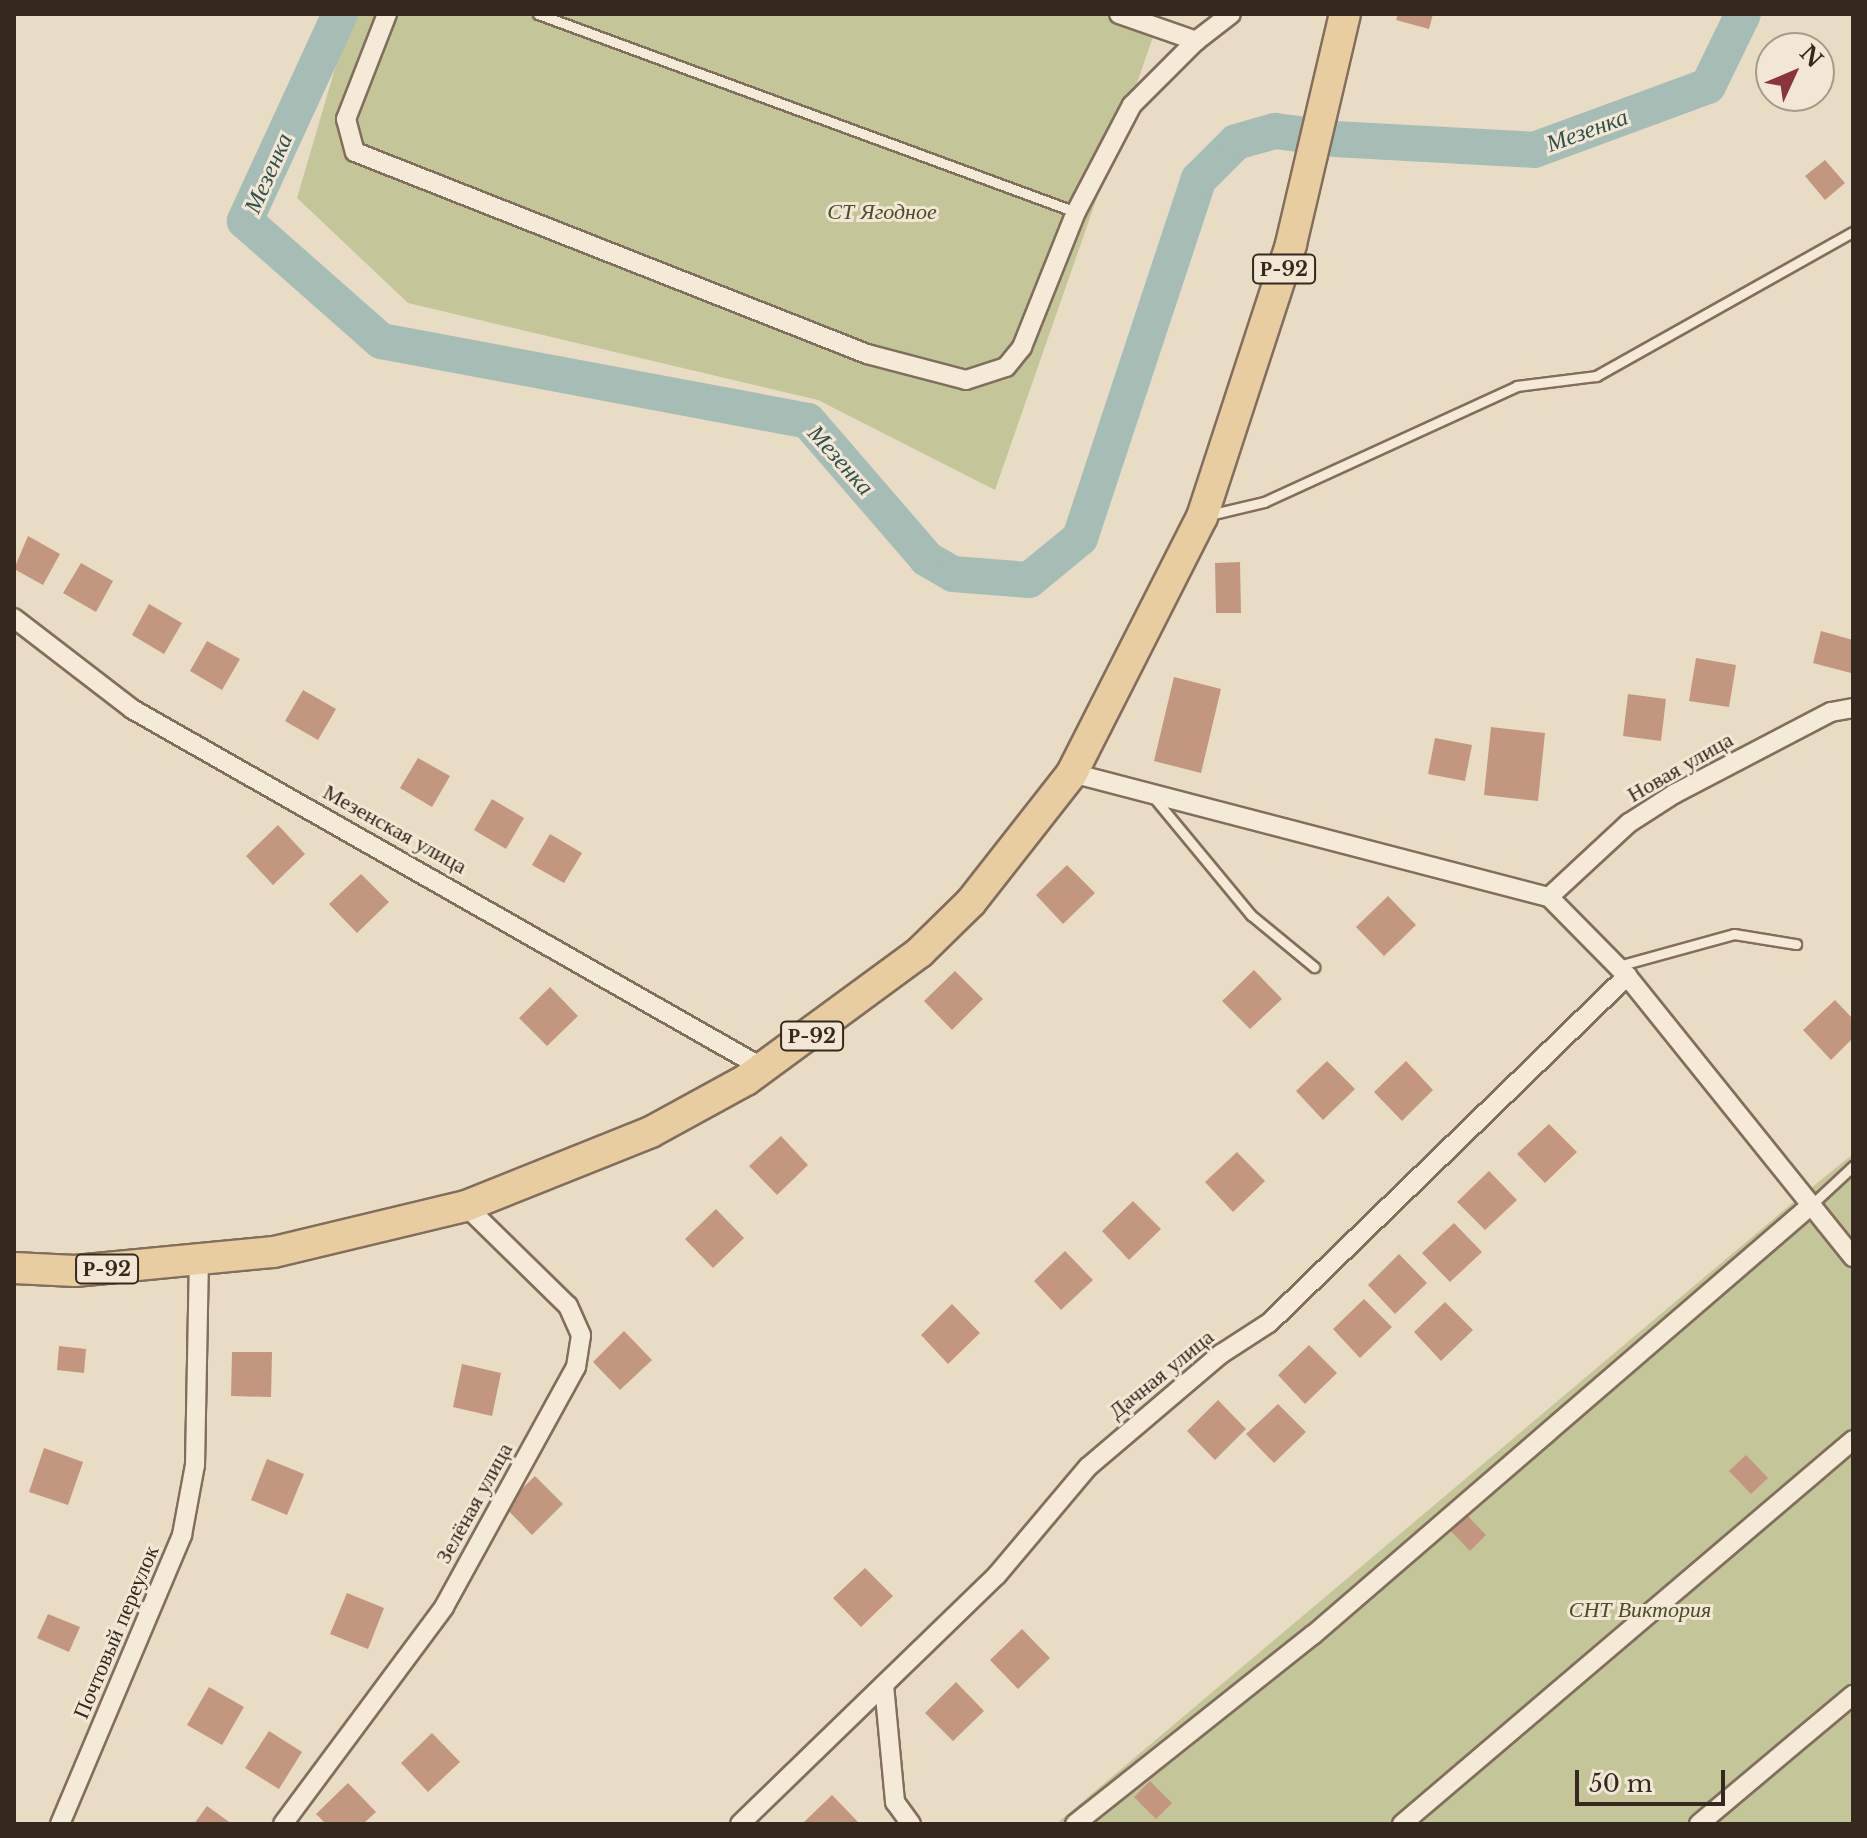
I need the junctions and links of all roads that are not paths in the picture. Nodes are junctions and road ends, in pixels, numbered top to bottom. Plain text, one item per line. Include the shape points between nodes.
1 (387, 14) edge
2 (538, 14) edge
3 (1119, 14) edge
4 (1231, 14) edge
5 (1345, 14) edge
6 (1144, 19) edge
7 (1196, 41) junction
8 (1076, 212) junction
9 (1853, 232) edge
10 (1202, 517) junction
11 (14, 618) edge
12 (1853, 708) edge
13 (1072, 773) junction
14 (1148, 790) junction
15 (1549, 897) junction
16 (1796, 944) dead end
17 (1314, 967) dead end
18 (1622, 971) junction
19 (763, 1068) junction
20 (1853, 1166) edge
21 (466, 1206) junction
22 (1810, 1206) junction
23 (1853, 1257) edge
24 (199, 1261) junction
25 (14, 1268) edge
26 (1853, 1440) edge
27 (884, 1685) junction
28 (1853, 1695) edge
29 (60, 1824) edge
30 (283, 1824) edge
31 (740, 1824) edge
32 (911, 1824) edge
33 (1075, 1824) edge
34 (1402, 1824) edge
35 (1699, 1824) edge

1 - 8 street via 346,119 355,152 867,354 966,380 1006,367 1022,347
2 - 8 lane
3 - 6 street
4 - 7 street
5 - 10 main road, Р-92 via 1278,289
6 - 7 street
7 - 8 street via 1132,105
9 - 10 lane via 1596,376 1517,386 1264,502
10 - 13 main road, Р-92
11 - 19 street, Мезенская улица via 132,709
12 - 15 street, Новая улица via 1831,712 1674,794
13 - 14 street
13 - 19 main road, Р-92 via 971,902 920,952
14 - 15 street
14 - 17 lane via 1251,915
15 - 18 street
16 - 18 lane via 1734,934
18 - 22 street
18 - 27 street, Дачная улица via 1269,1323 1221,1354 1088,1467 997,1575
19 - 21 main road, Р-92 via 651,1132
20 - 22 lane
21 - 24 main road, Р-92 via 274,1252
21 - 30 street, Зелёная улица via 568,1306 581,1335 576,1367 444,1607
22 - 23 street
22 - 33 street via 1313,1635
24 - 25 main road, Р-92
24 - 29 street, Почтовый переулок via 195,1465 182,1535
26 - 34 street
27 - 31 street, Дачная улица
27 - 32 street via 895,1802
28 - 35 street

